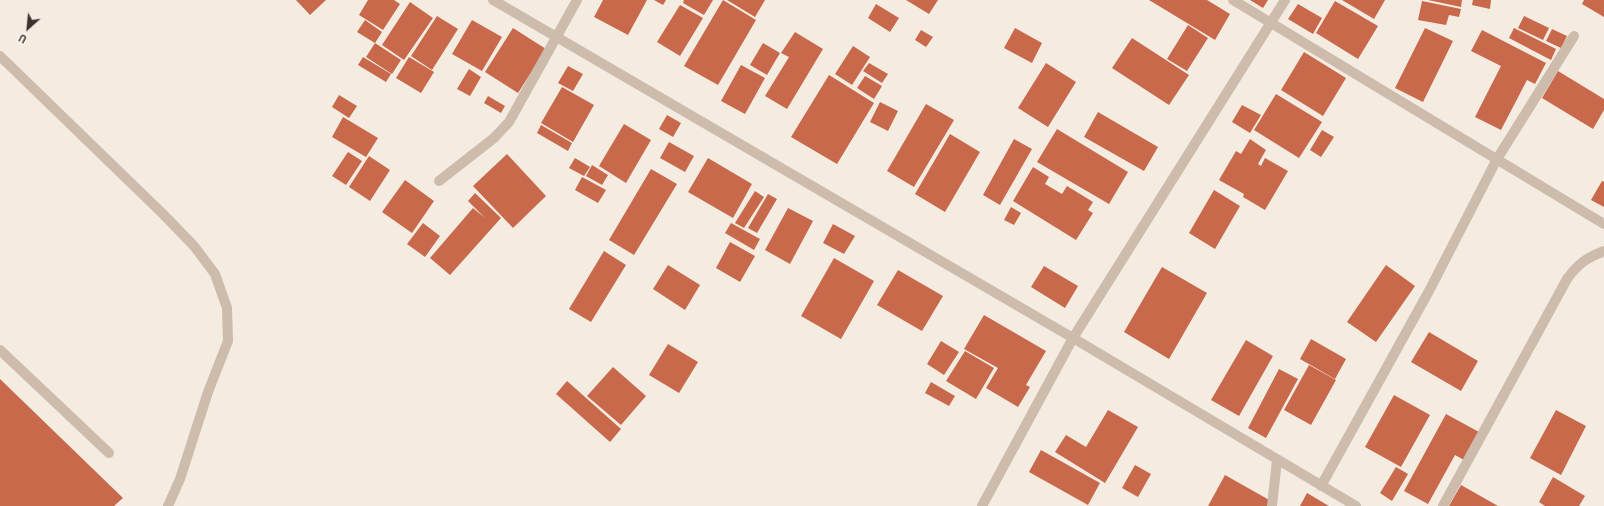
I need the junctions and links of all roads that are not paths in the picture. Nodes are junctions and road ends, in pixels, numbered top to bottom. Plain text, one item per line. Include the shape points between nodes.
1 (493, 0) edge
2 (576, 0) edge
3 (1233, 0) edge
4 (1285, 0) edge
5 (1272, 22) junction
6 (555, 36) junction
7 (1574, 36) dead end
8 (0, 56) edge
9 (1497, 159) junction
10 (439, 182) dead end
11 (1604, 224) edge
12 (1604, 251) edge
13 (1073, 338) junction
14 (0, 350) edge
15 (109, 453) dead end
16 (1277, 460) junction
17 (1321, 486) junction
18 (168, 506) edge
19 (982, 506) edge
20 (1272, 506) edge
21 (1356, 506) edge
22 (1443, 506) edge

1 - 6 street
2 - 6 street
3 - 5 street
4 - 5 street
5 - 9 street
5 - 13 street
6 - 10 street via 509,122 494,138
6 - 13 street
7 - 9 street
8 - 18 street via 163,214 194,246 215,274 227,308 228,341 208,392 180,479
9 - 11 street
9 - 17 street via 1429,291
12 - 22 street via 1578,265 1567,278
13 - 16 street
13 - 19 street
14 - 15 street
16 - 17 street
16 - 20 street
17 - 21 street

